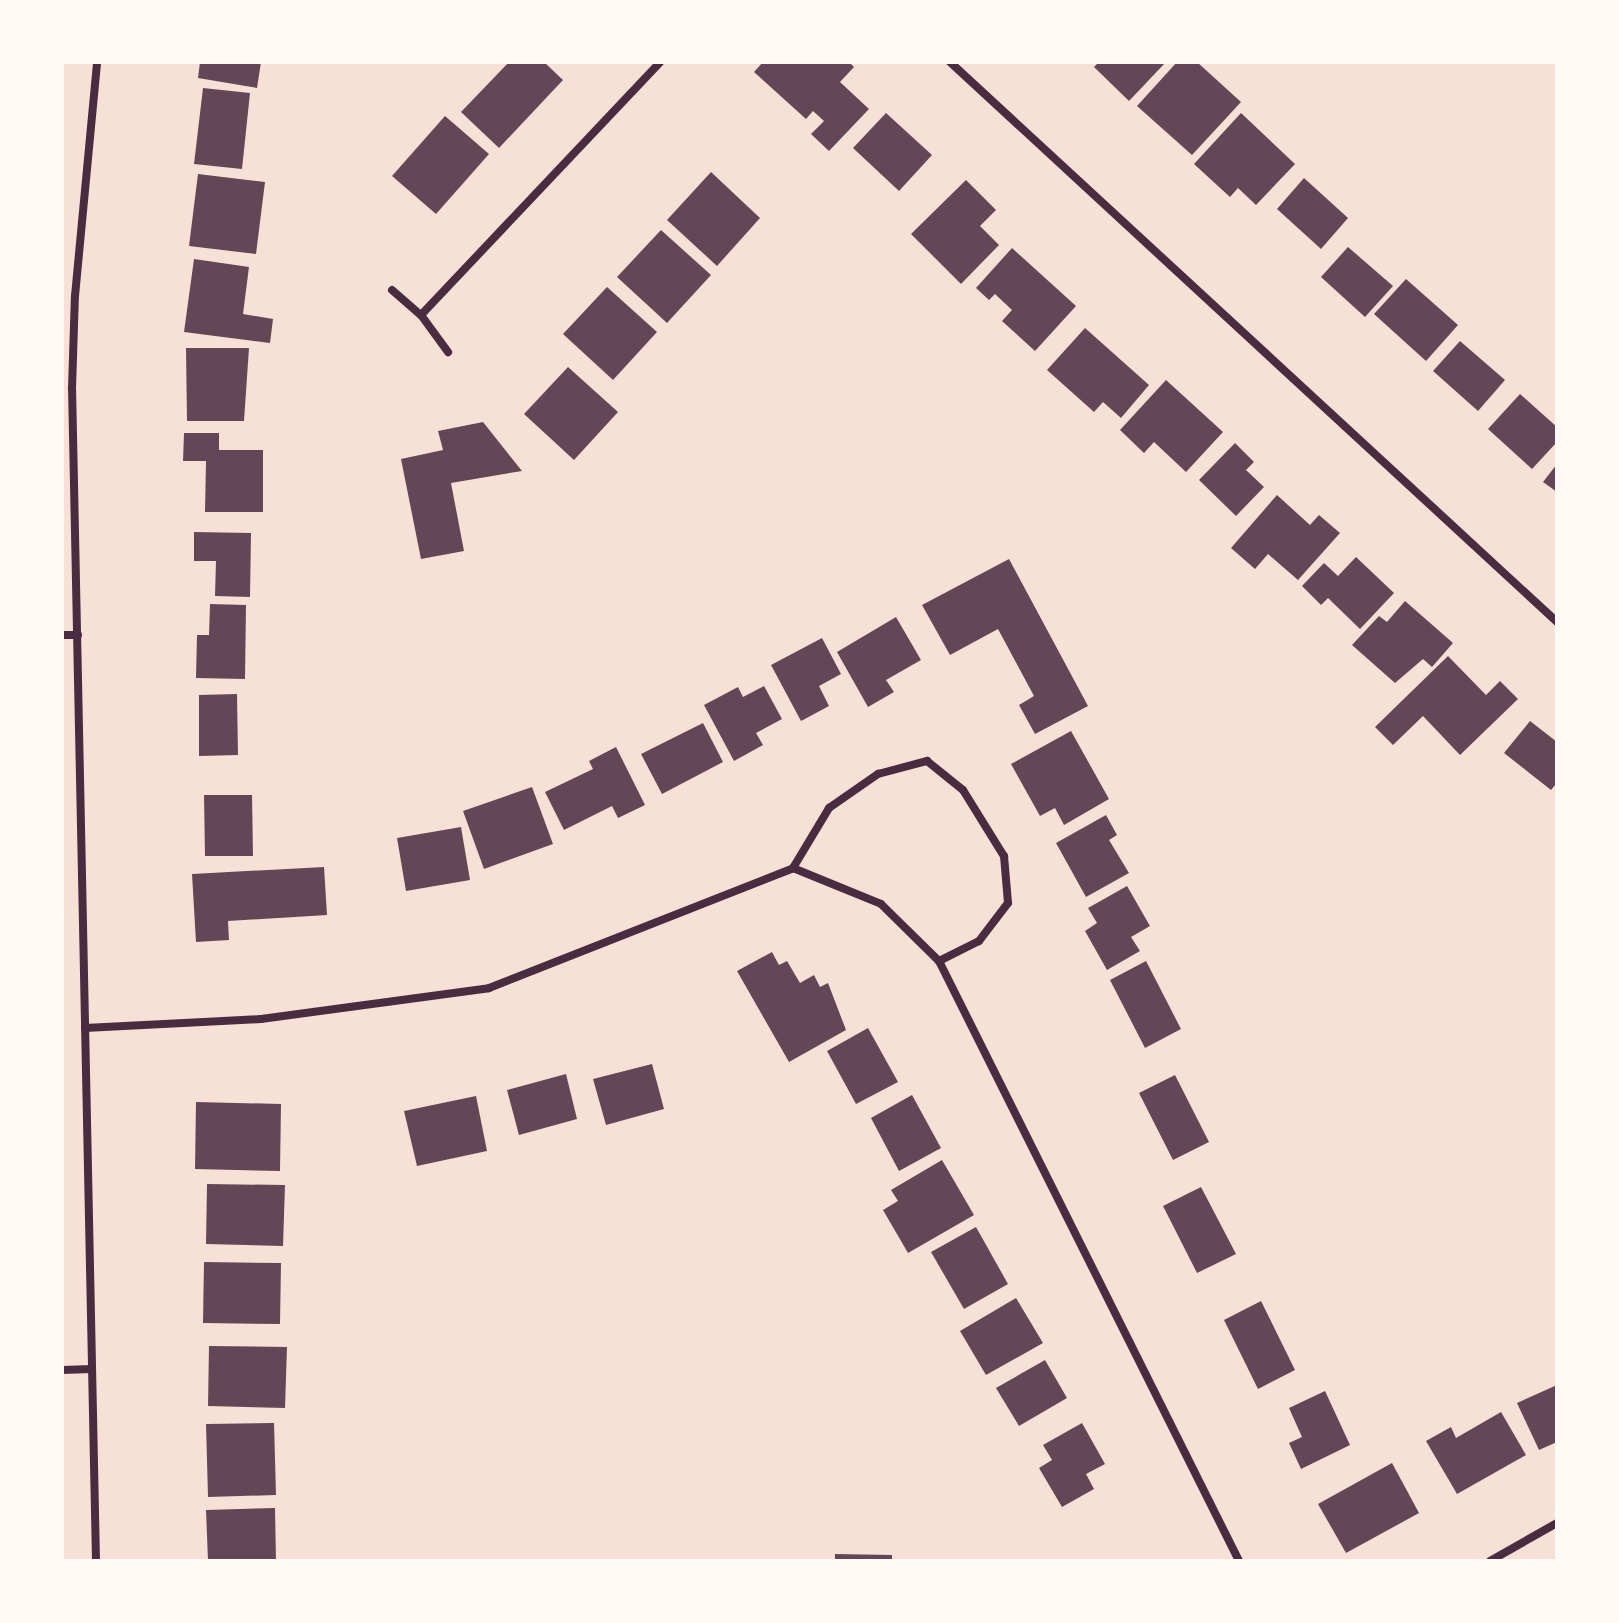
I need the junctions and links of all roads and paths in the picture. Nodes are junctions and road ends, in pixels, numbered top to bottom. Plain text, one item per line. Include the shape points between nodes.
1 (97, 62) edge
2 (660, 62) edge
3 (950, 62) edge
4 (392, 290) dead end
5 (421, 315) junction
6 (448, 352) dead end
7 (1557, 622) edge
8 (62, 635) edge
9 (78, 635) junction
10 (793, 868) junction
11 (939, 961) junction
12 (85, 1028) junction
13 (92, 1369) junction
14 (62, 1370) edge
15 (1557, 1523) edge
16 (96, 1561) edge
17 (1239, 1561) edge
18 (1490, 1561) edge

1 - 9 street via 75,296
2 - 5 street
3 - 7 street
4 - 5 street
5 - 6 street
8 - 9 street
9 - 12 street
10 - 11 street via 881,904
10 - 11 street via 829,808 878,774 927,761 963,790 1004,856 1008,903 979,941
10 - 12 street via 489,988 261,1019
11 - 17 street
12 - 13 street
13 - 14 street
13 - 16 street
15 - 18 street

